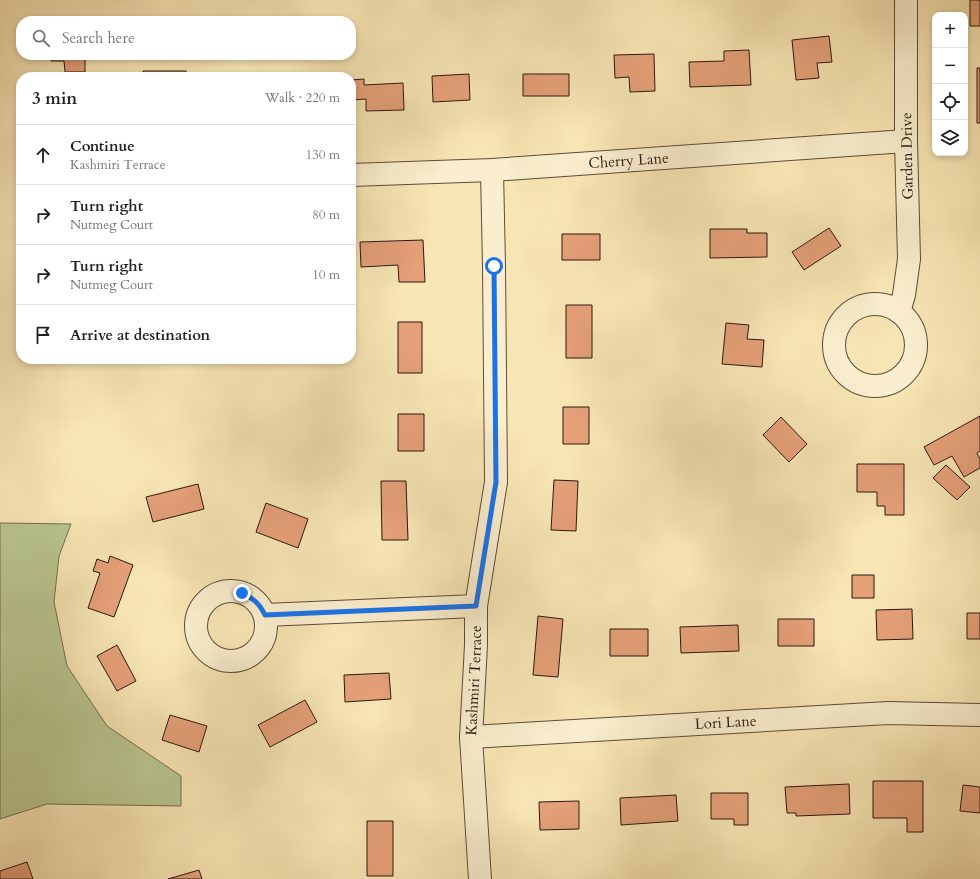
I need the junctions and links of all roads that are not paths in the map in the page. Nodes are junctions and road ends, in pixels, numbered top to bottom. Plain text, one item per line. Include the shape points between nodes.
1 (906, 0) edge
2 (906, 141) junction
3 (492, 170) junction
4 (356, 176) edge
5 (899, 312) dead end
6 (476, 606) junction
7 (265, 615) dead end
8 (980, 715) edge
9 (471, 737) junction
10 (480, 879) edge

1 - 2 street, Garden Drive
2 - 3 street, Cherry Lane
2 - 5 street, Garden Drive via 909,259
3 - 4 street, Cherry Lane
3 - 6 street, Kashmiri Terrace via 496,482
6 - 7 street
6 - 9 street, Kashmiri Terrace
8 - 9 street, Lori Lane via 888,713
9 - 10 street, Kashmiri Terrace

